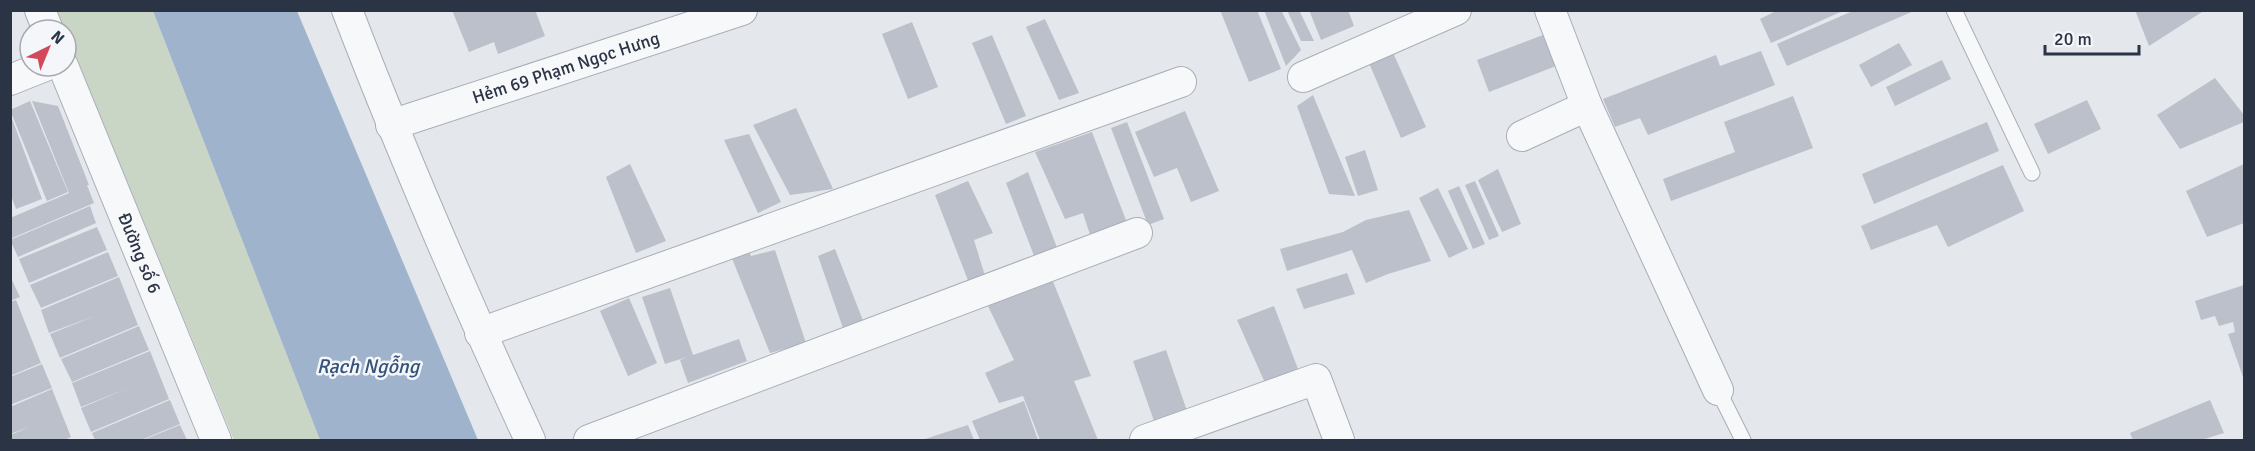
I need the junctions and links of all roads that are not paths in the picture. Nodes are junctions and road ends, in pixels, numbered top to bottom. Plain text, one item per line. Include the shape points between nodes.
1 (347, 10) edge
2 (742, 10) edge
3 (1456, 10) edge
4 (1550, 10) edge
5 (1954, 10) edge
6 (1303, 77) dead end
7 (68, 78) edge
8 (1181, 82) dead end
9 (1587, 106) junction
10 (391, 125) junction
11 (1522, 135) dead end
12 (2032, 174) dead end
13 (1137, 233) dead end
14 (480, 333) junction
15 (1718, 390) joint
16 (216, 441) edge
17 (530, 441) edge
18 (589, 441) edge
19 (1145, 441) edge
20 (1339, 441) edge
21 (1743, 441) edge

1 - 10 street
2 - 10 street, Hẻm 69 Phạm Ngọc Hưng
3 - 6 street
4 - 9 street
5 - 12 lane
7 - 16 street, Đường số 6
8 - 14 street
9 - 11 street
9 - 15 street
10 - 14 street
13 - 18 street
14 - 17 street
15 - 21 lane
19 - 20 street via 1316,379

